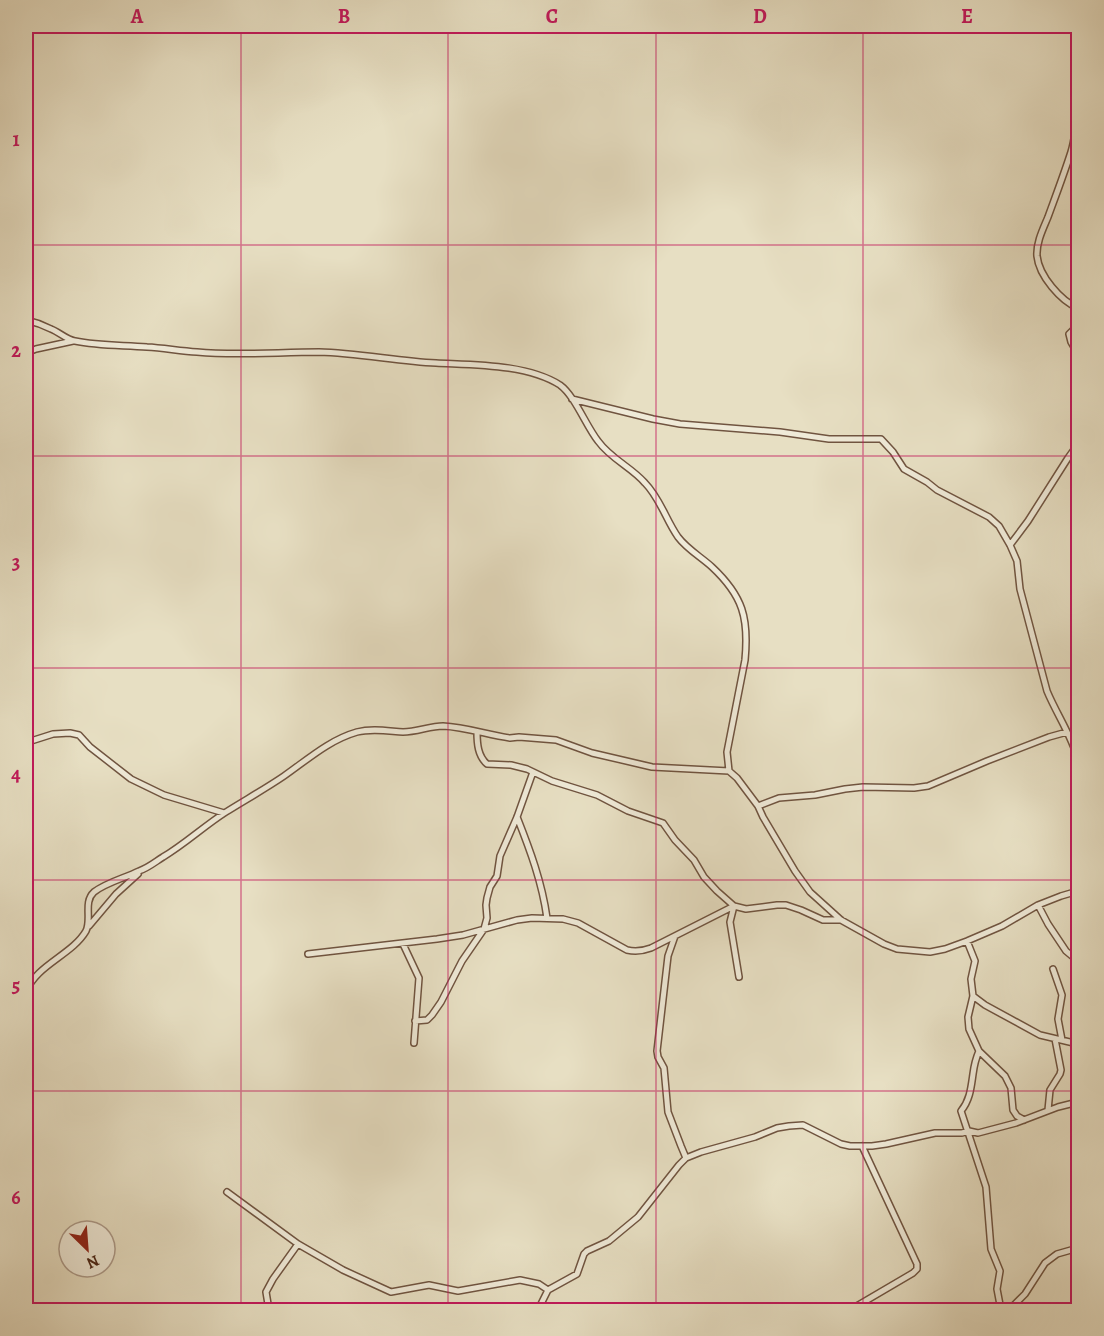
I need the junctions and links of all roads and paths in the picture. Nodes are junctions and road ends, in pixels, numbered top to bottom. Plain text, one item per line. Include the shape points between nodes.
1 (1078, 102) edge
2 (1078, 308) edge
3 (26, 320) edge
4 (1078, 324) edge
5 (73, 341) junction
6 (26, 353) edge
7 (1078, 354) edge
8 (572, 399) junction
9 (1078, 444) edge
10 (1010, 545) junction
11 (477, 732) junction
12 (1067, 732) junction
13 (26, 745) edge
14 (1078, 760) edge
15 (729, 771) junction
16 (533, 772) junction
17 (758, 806) junction
18 (224, 813) junction
19 (516, 817) junction
20 (141, 870) junction
21 (1078, 891) edge
22 (1038, 905) junction
23 (734, 906) junction
24 (547, 918) junction
25 (841, 920) junction
26 (484, 929) junction
27 (87, 930) junction
28 (675, 936) junction
29 (967, 942) junction
30 (402, 944) junction
31 (308, 954) dead end
32 (1078, 959) edge
33 (1053, 969) dead end
34 (739, 977) dead end
35 (26, 992) edge
36 (973, 996) junction
37 (415, 1021) junction
38 (1059, 1039) junction
39 (414, 1043) dead end
40 (1078, 1044) edge
41 (979, 1051) junction
42 (1078, 1102) edge
43 (1048, 1110) junction
44 (1024, 1120) junction
45 (969, 1131) junction
46 (862, 1146) junction
47 (686, 1158) junction
48 (227, 1192) dead end
49 (298, 1244) junction
50 (1078, 1248) edge
51 (548, 1290) junction
52 (269, 1311) edge
53 (538, 1311) edge
54 (850, 1311) edge
55 (1001, 1311) edge
56 (1009, 1311) edge

1 - 2 street via 1072,150 1037,256 1054,290
3 - 5 street
4 - 7 street via 1069,334
5 - 6 street
5 - 8 street via 227,354 320,352 510,368 550,380
8 - 10 street via 680,423 829,439 881,439 904,469 989,517
8 - 15 street via 598,442 646,484 680,538 727,582 744,612 745,660 727,752
9 - 10 street
10 - 12 street via 1047,691
11 - 15 street via 556,740 651,767
11 - 16 street via 485,763 518,766
11 - 18 street via 441,726 405,732 358,732 333,742
12 - 14 street
12 - 17 street via 927,786 845,789 779,798
13 - 18 street via 53,734 79,735 131,779 164,795
15 - 17 street
16 - 19 street
16 - 23 street via 663,823 704,877
17 - 25 street via 810,892
18 - 20 street
19 - 24 street via 530,849
19 - 26 street via 489,890
20 - 27 street
20 - 27 street via 92,894
21 - 22 street
22 - 29 street
22 - 32 street via 1066,951
23 - 25 street via 746,909 786,905 823,920
23 - 28 street
23 - 34 street via 730,922
24 - 26 street via 517,920
24 - 28 street via 578,923 634,952
25 - 29 street via 897,949 930,952
26 - 30 street
26 - 37 street via 432,1015 427,1020
27 - 35 street via 37,974
28 - 47 street via 668,956 657,1051 664,1068 668,1112
29 - 36 street via 975,961 970,979
30 - 31 street
30 - 37 street via 419,978
33 - 38 street via 1062,995
36 - 38 street via 1034,1032
36 - 41 street via 968,1024
37 - 39 street
38 - 40 street
38 - 43 street via 1061,1070 1050,1090
41 - 44 street via 1005,1076 1011,1088 1013,1110
41 - 45 street via 969,1099 961,1111
42 - 43 street
43 - 44 street
44 - 45 street via 994,1130
45 - 46 street
45 - 55 street via 986,1187 991,1249 1000,1271 997,1289
46 - 47 street via 841,1144 811,1128 796,1125
46 - 54 street via 917,1269
47 - 51 street via 643,1212 609,1241 587,1251 577,1274
48 - 49 street
49 - 51 street via 391,1292 429,1285 458,1292 520,1280
49 - 52 street via 266,1292
50 - 56 street via 1057,1254 1045,1263
51 - 53 street

